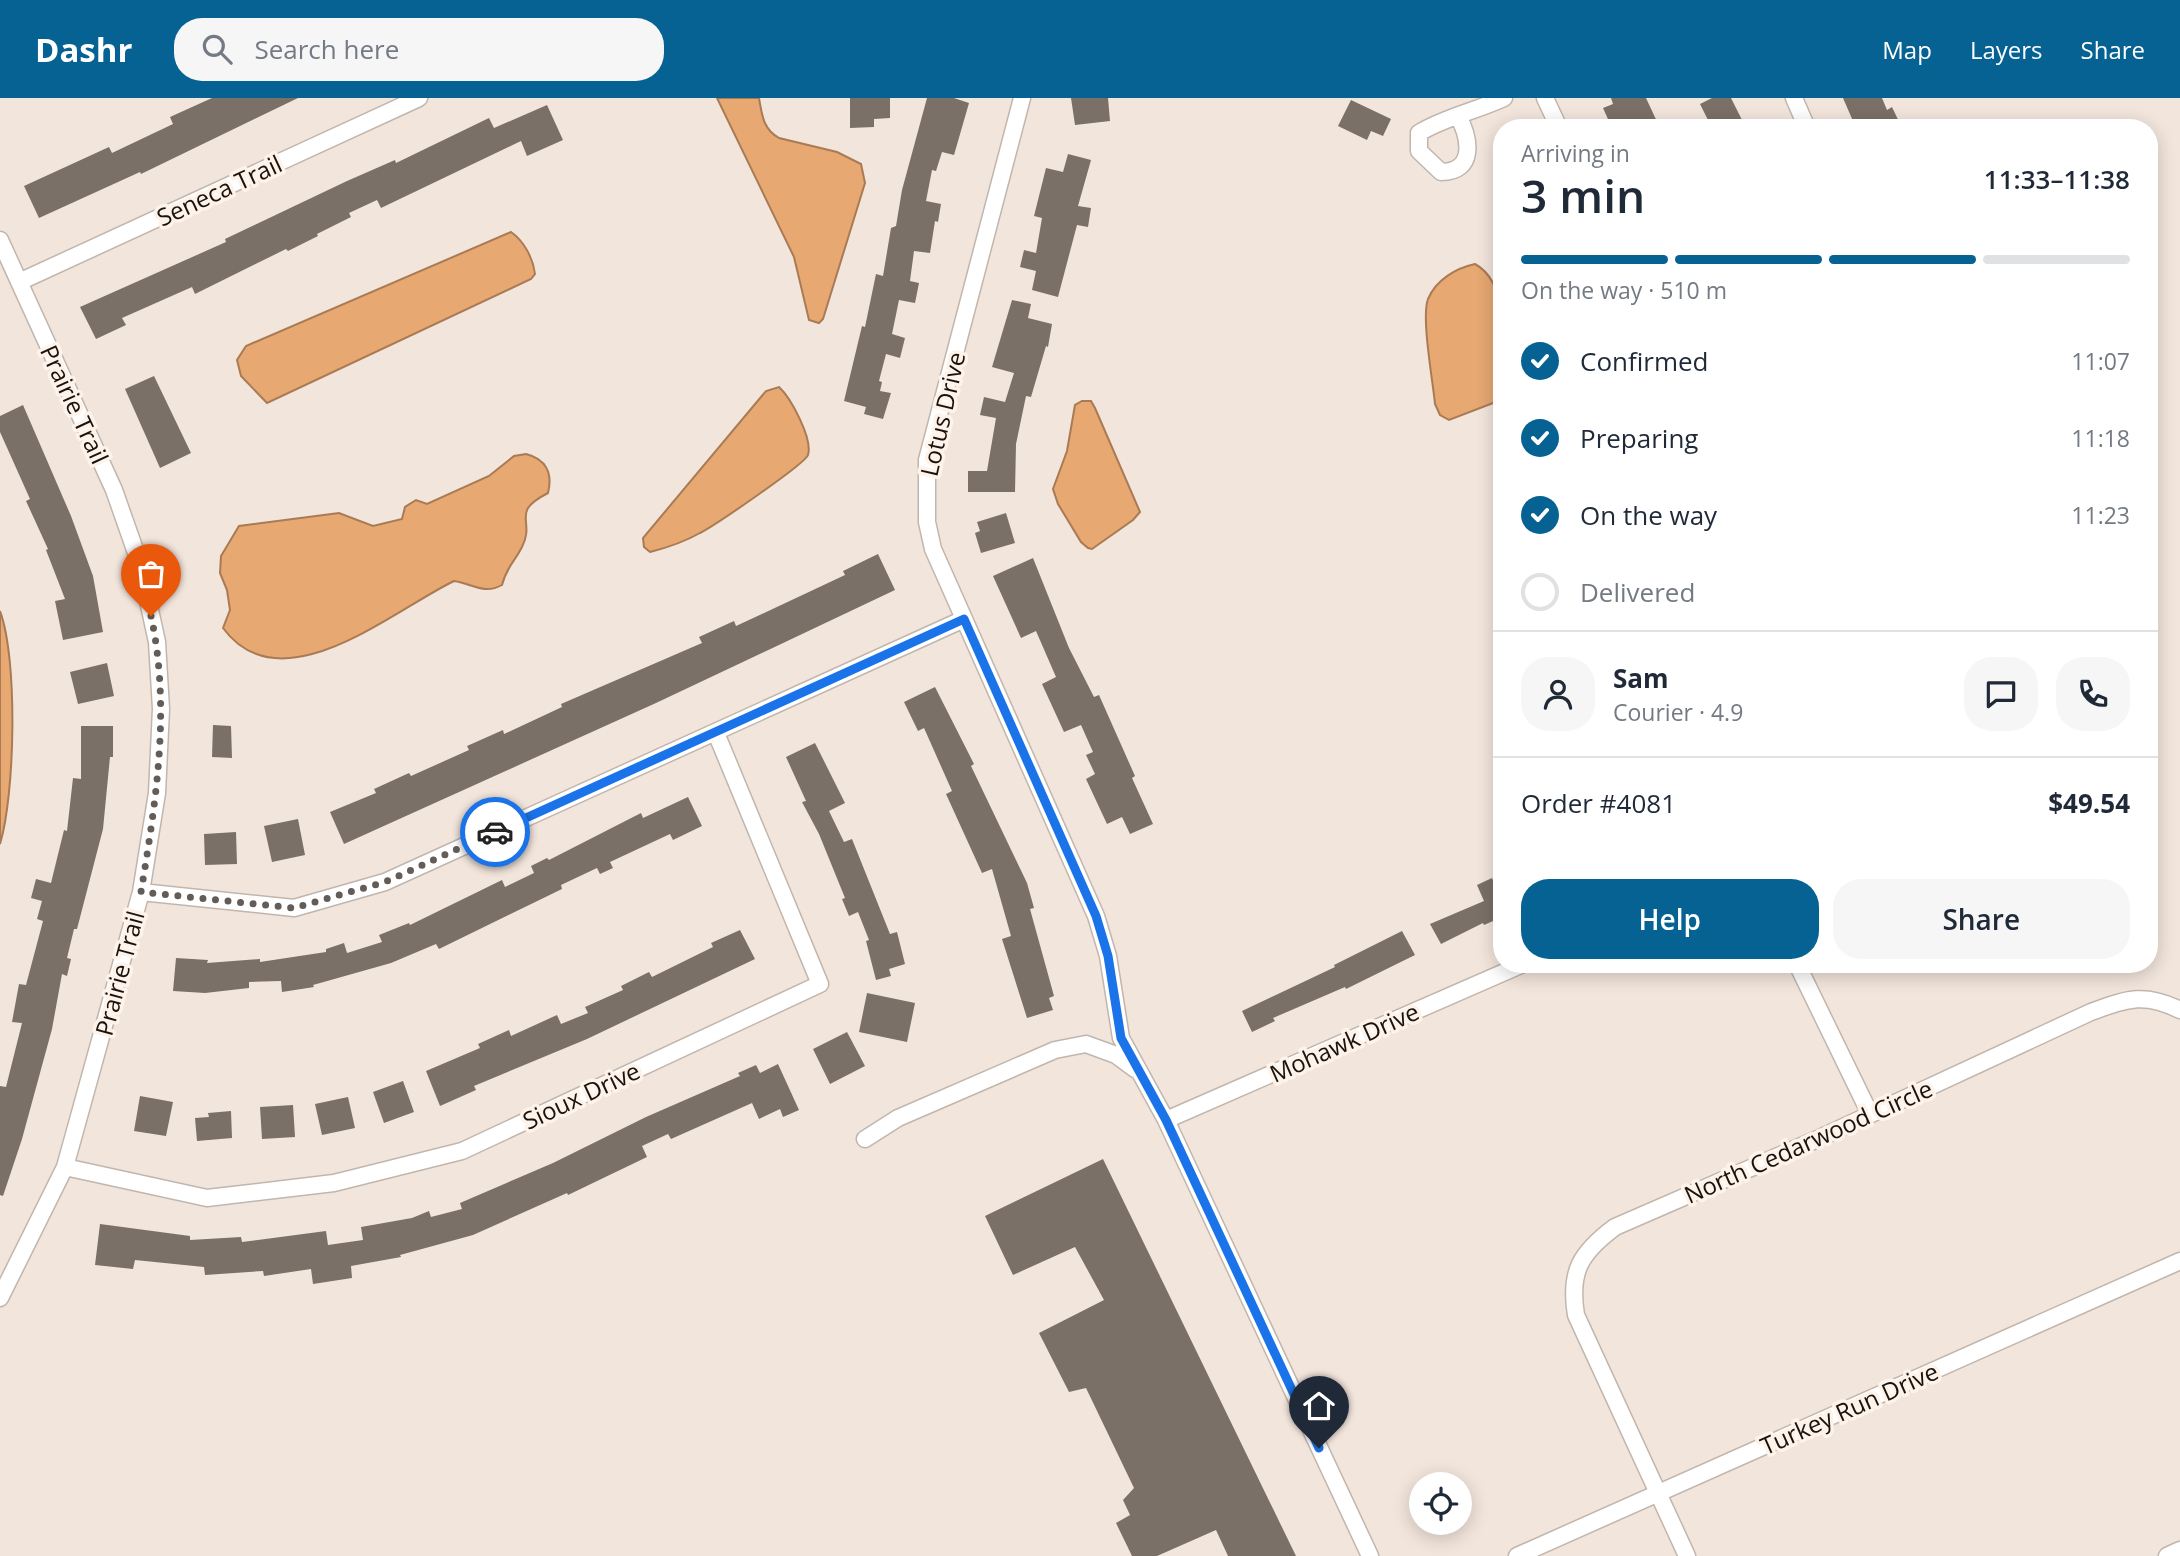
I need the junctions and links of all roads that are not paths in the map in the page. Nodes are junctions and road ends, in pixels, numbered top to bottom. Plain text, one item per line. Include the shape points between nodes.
1 (419, 98) edge
2 (1022, 98) edge
3 (1504, 98) edge
4 (1545, 98) edge
5 (1794, 98) edge
6 (1458, 116) junction
7 (1555, 119) edge
8 (1803, 119) edge
9 (0, 240) edge
10 (19, 282) junction
11 (964, 619) junction
12 (716, 733) junction
13 (141, 892) junction
14 (1501, 973) edge
15 (1801, 973) edge
16 (2180, 1010) edge
17 (1137, 1070) junction
18 (1870, 1114) junction
19 (1166, 1120) junction
20 (865, 1139) dead end
21 (65, 1167) junction
22 (2180, 1261) edge
23 (0, 1298) edge
24 (1659, 1493) junction
25 (2180, 1550) edge
26 (1370, 1556) edge
27 (1517, 1556) edge
28 (1687, 1556) edge
29 (2167, 1556) edge

1 - 10 street, Seneca Trail
2 - 11 street, Lotus Drive via 927,460 927,522 933,549
3 - 6 street
4 - 7 street
5 - 8 street
6 - 6 street via 1419,132 1419,151 1441,172 1452,172 1469,151
9 - 10 street, Prairie Trail
10 - 13 street, Prairie Trail via 114,490 140,564 156,642 161,709 157,793
11 - 12 street
11 - 17 street, Lotus Drive via 1096,916 1108,956 1121,1038
12 - 13 street via 385,882 294,908
12 - 21 street, Sioux Drive via 820,984 462,1151 334,1183 207,1198
13 - 21 street, Prairie Trail
14 - 19 street, Mohawk Drive
15 - 18 street
16 - 18 street, North Cedarwood Circle via 2155,999 2128,998
17 - 19 street, Lotus Drive
17 - 20 street via 1116,1055 1086,1044 1055,1050 898,1118
18 - 24 street, North Cedarwood Circle via 1615,1227 1593,1243 1578,1265 1572,1290 1577,1315
19 - 26 street, Lotus Drive
21 - 23 street, Prairie Trail
22 - 24 street, Turkey Run Drive
24 - 27 street, Turkey Run Drive
24 - 28 street, North Cedarwood Circle
25 - 29 street

